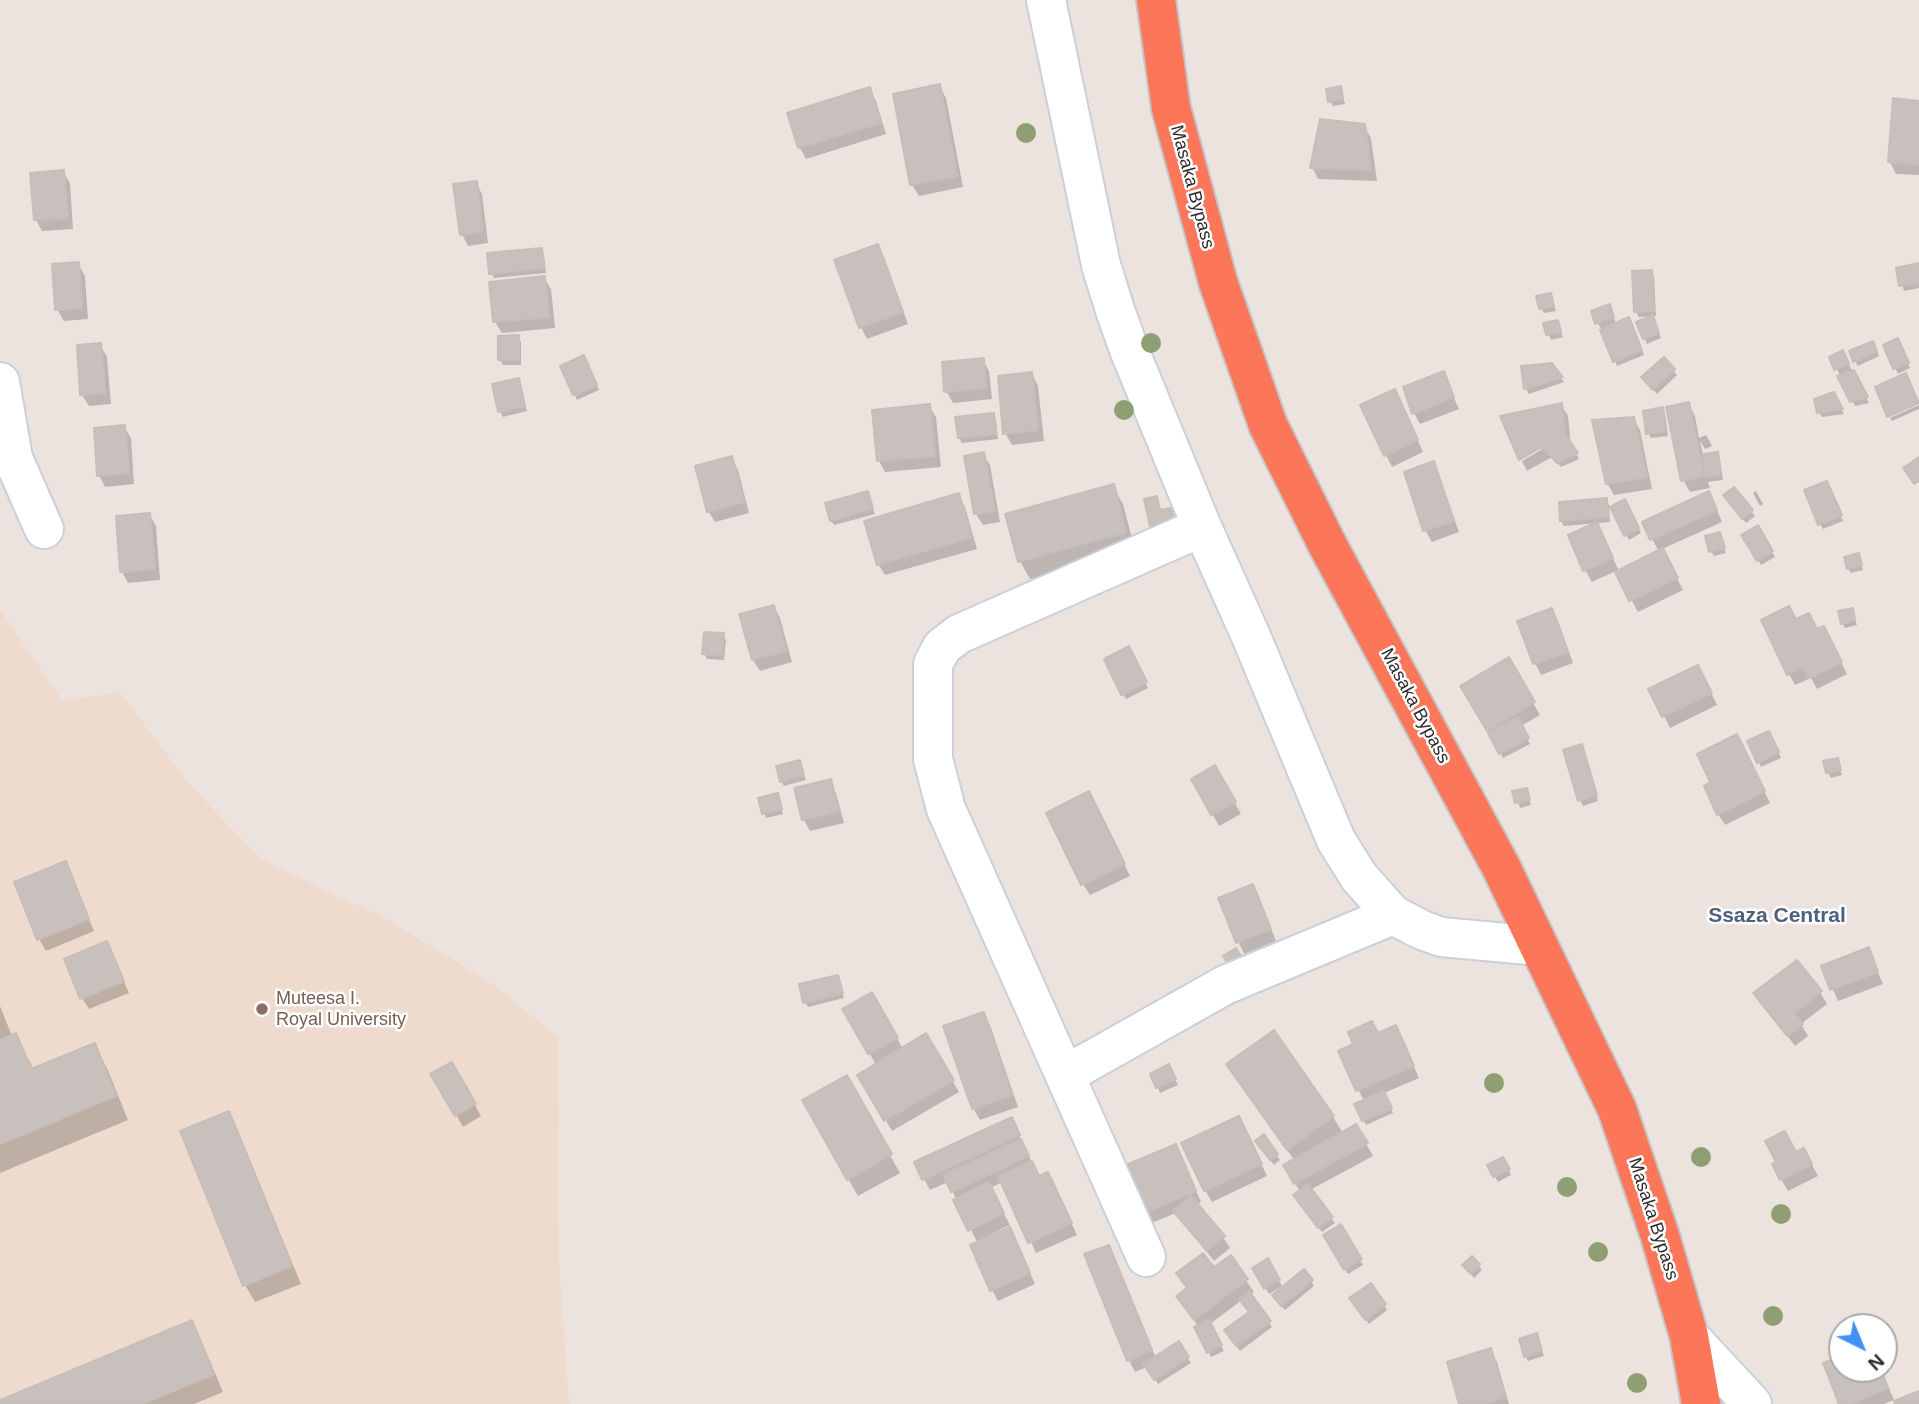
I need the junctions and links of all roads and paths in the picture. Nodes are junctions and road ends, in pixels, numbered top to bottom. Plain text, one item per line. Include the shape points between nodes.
1 (1046, 0) edge
2 (1156, 0) edge
3 (0, 382) edge
4 (1202, 527) junction
5 (44, 529) dead end
6 (1393, 915) junction
7 (1539, 946) junction
8 (1065, 1075) junction
9 (1146, 1257) dead end
10 (1689, 1336) junction
11 (1701, 1404) edge
12 (1752, 1404) edge

1 - 4 street via 1101,265 1130,352
2 - 7 highway, Masaka Bypass via 1171,108 1218,282 1268,425
3 - 5 street via 13,458
4 - 6 street via 1336,840 1359,877
4 - 8 street via 959,634 942,647 933,664 933,759 946,809
6 - 7 street via 1441,937
6 - 8 street via 1225,985
7 - 10 highway, Masaka Bypass via 1617,1109
8 - 9 street
10 - 11 highway, Masaka Bypass
10 - 12 street

